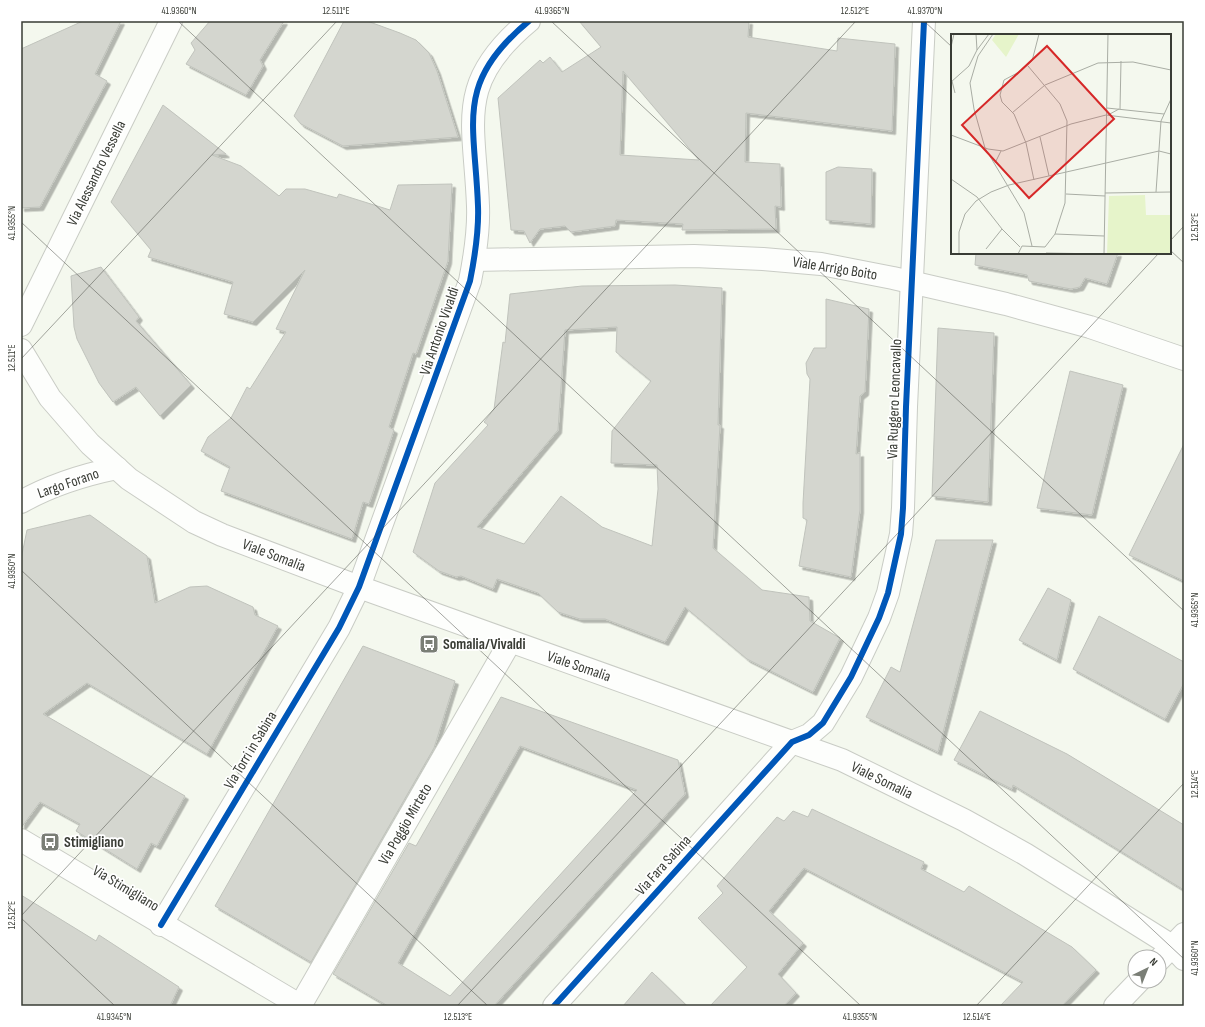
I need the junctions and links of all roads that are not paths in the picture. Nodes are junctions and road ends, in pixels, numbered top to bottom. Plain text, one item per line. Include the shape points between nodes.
1 (171, 21) edge
2 (529, 21) edge
3 (924, 21) edge
4 (474, 260) junction
5 (913, 282) junction
6 (21, 325) edge
7 (21, 350) edge
8 (1184, 359) edge
9 (117, 468) junction
10 (21, 502) edge
11 (359, 587) junction
12 (510, 642) junction
13 (792, 742) junction
14 (21, 840) edge
15 (161, 925) junction
16 (1177, 950) edge
17 (1132, 989) edge
18 (300, 1006) edge
19 (554, 1006) edge
20 (1116, 1006) edge

1 - 6 street, Via Alessandro Vessella
2 - 4 street, Via Antonio Vivaldi via 500,48 484,73 475,97 472,124 478,204
3 - 5 street, Via Ruggero Leoncavallo
4 - 5 street, Viale Arrigo Boito via 620,256 763,259 836,267
4 - 11 street, Via Antonio Vivaldi via 461,309
5 - 8 street, Viale Arrigo Boito via 1090,327
5 - 13 street, Via Ruggero Leoncavallo via 906,407 904,508 888,593 866,646 831,713 812,733
7 - 9 street, Viale Somalia via 57,408 84,438
9 - 10 street, Largo Forano via 95,472 60,484
9 - 11 street, Viale Somalia via 194,522
11 - 12 street, Viale Somalia
11 - 15 street, Via Torri in Sabina via 339,628
12 - 13 street, Viale Somalia
12 - 18 street, Via Poggio Mirteto
13 - 16 street, Viale Somalia via 842,760 964,820 1056,872
13 - 19 street, Via Fara Sabina
14 - 15 street, Via Stimigliano
15 - 18 street, Via Stimigliano
17 - 20 street

